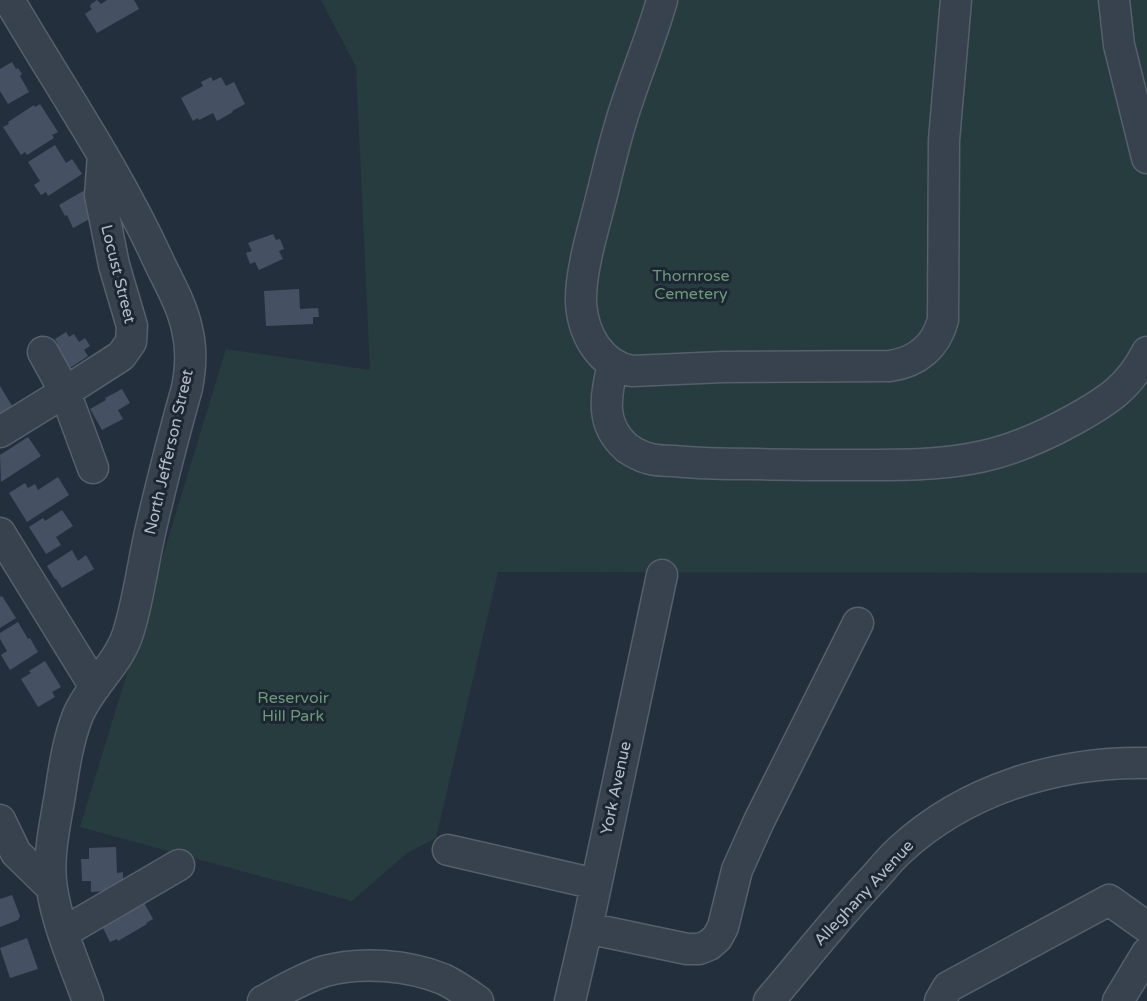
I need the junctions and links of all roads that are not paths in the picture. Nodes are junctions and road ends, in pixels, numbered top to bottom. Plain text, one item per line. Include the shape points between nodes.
1 (9, 0) edge
2 (662, 0) edge
3 (956, 0) edge
4 (1114, 0) edge
5 (103, 155) junction
6 (1147, 158) edge
7 (43, 352) dead end
8 (1147, 352) edge
9 (613, 364) junction
10 (65, 392) junction
11 (0, 432) edge
12 (93, 468) dead end
13 (0, 533) edge
14 (662, 575) dead end
15 (858, 622) dead end
16 (95, 687) junction
17 (1147, 763) edge
18 (0, 820) edge
19 (448, 850) dead end
20 (178, 865) dead end
21 (596, 884) junction
22 (51, 887) junction
23 (1147, 927) edge
24 (587, 928) junction
25 (64, 932) junction
26 (1147, 953) edge
27 (88, 1001) edge
28 (263, 1001) edge
29 (478, 1001) edge
30 (570, 1001) edge
31 (769, 1001) edge
32 (940, 1001) edge
33 (1118, 1001) edge

1 - 5 street, North Jefferson Street
2 - 9 street via 620,125 582,289 581,306 587,330 600,352
3 - 9 street via 944,141 943,313 940,329 930,346 915,359 890,366 632,371
4 - 6 street via 1119,45
5 - 10 street, Locust Street via 100,195 132,335 121,356
5 - 16 street, North Jefferson Street via 141,224 182,313 191,363 129,632 116,659
7 - 10 street
8 - 9 street via 1118,392 1050,433 996,453 914,465 695,463 648,458 625,445 609,423 606,397
10 - 11 street, Locust Street
10 - 12 street
13 - 16 street
14 - 21 street, York Avenue
15 - 24 street via 741,860 717,938 699,949 687,949
16 - 22 street, North Jefferson Street via 78,716 67,754 52,840
17 - 31 street, Alleghany Avenue via 1049,772 1000,789 955,811 900,850
18 - 22 street via 16,853
19 - 21 street
20 - 25 street
21 - 24 street, York Avenue
22 - 25 street
23 - 32 street via 1109,900 948,987
24 - 30 street, York Avenue
25 - 27 street
26 - 33 street
28 - 29 street via 318,974 351,966 395,967 433,975

